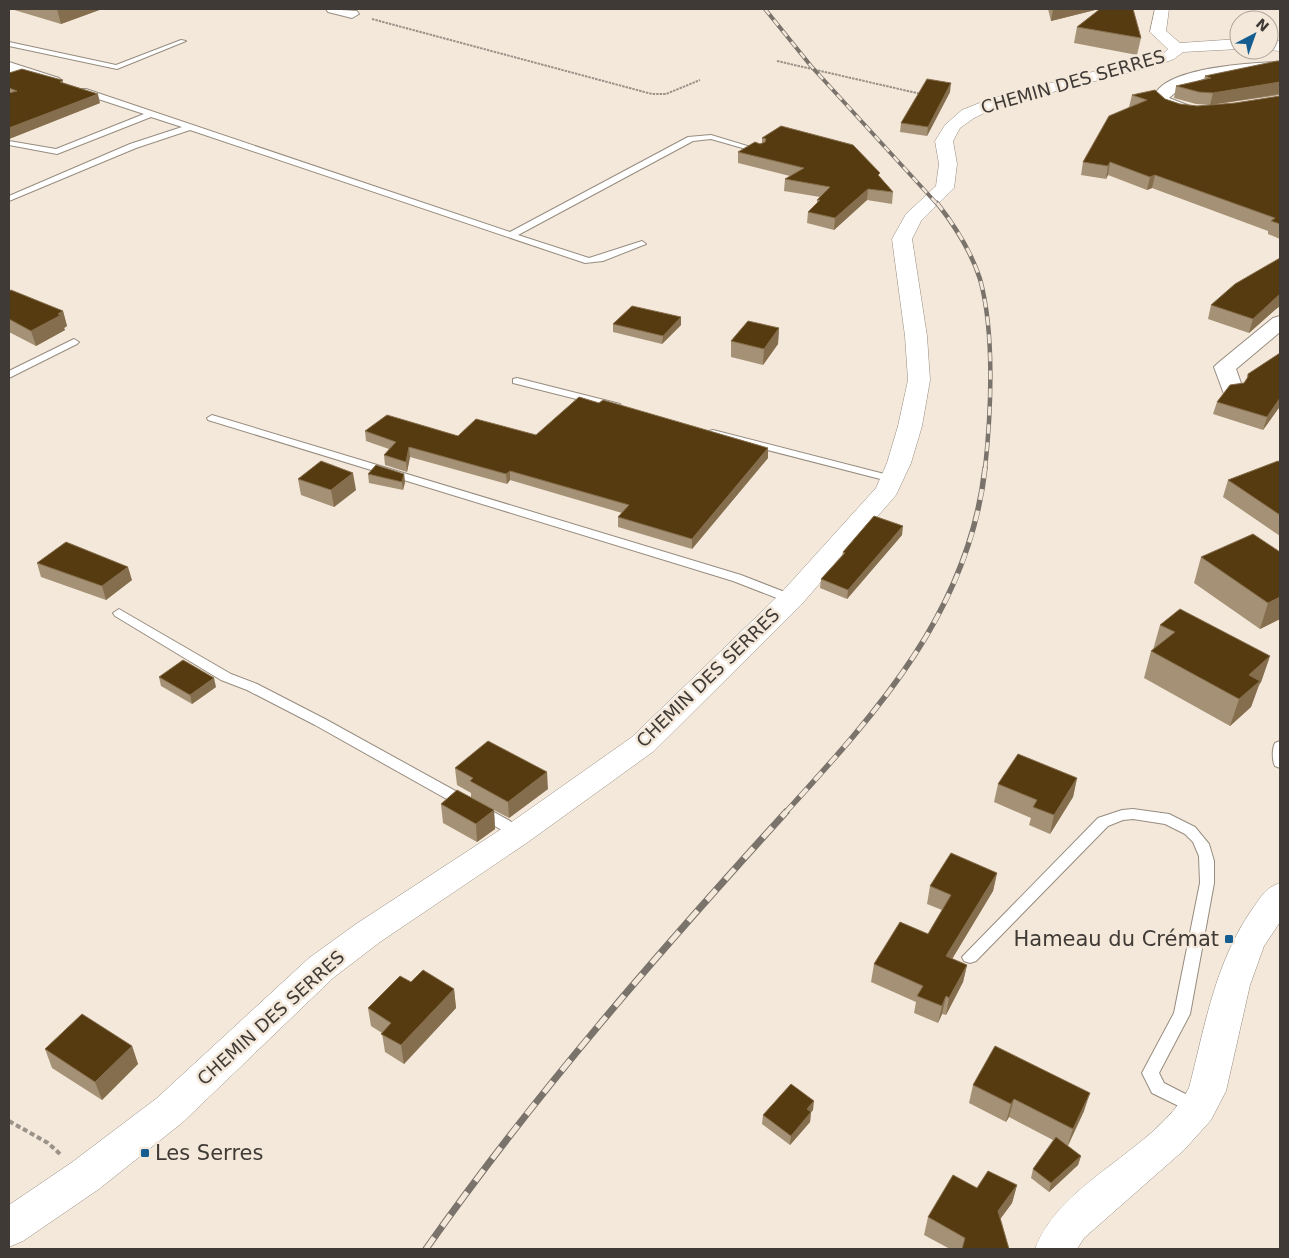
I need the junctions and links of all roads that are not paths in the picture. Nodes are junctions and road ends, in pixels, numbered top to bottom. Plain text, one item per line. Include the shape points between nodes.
1 (333, 9) edge
2 (1162, 9) edge
3 (352, 14) road end
4 (183, 41) dead end
5 (9, 44) edge
6 (1229, 44) edge
7 (1181, 46) junction
8 (9, 67) edge
9 (1280, 67) edge
10 (59, 82) edge
11 (77, 89) edge
12 (1205, 113) edge
13 (151, 114) junction
14 (190, 127) junction
15 (9, 143) edge
16 (760, 151) edge
17 (9, 200) edge
18 (510, 236) junction
19 (642, 244) dead end
20 (1280, 322) edge
21 (74, 342) dead end
22 (9, 376) edge
23 (517, 381) dead end
24 (1232, 389) edge
25 (623, 408) edge
26 (212, 418) dead end
27 (706, 431) edge
28 (892, 480) junction
29 (790, 599) junction
30 (119, 614) dead end
31 (1280, 746) edge
32 (1280, 762) edge
33 (517, 834) junction
34 (1280, 896) edge
35 (970, 957) dead end
36 (1198, 1108) junction
37 (9, 1228) edge
38 (1055, 1249) edge

1 - 3 street
2 - 7 street via 1158,32
4 - 5 lane via 117,67
6 - 7 street
7 - 28 street, CHEMIN DES SERRES via 1169,56 1155,61 986,105 964,117 948,131 944,141 948,164 945,188 913,218 902,239 919,380 910,426
8 - 10 street
9 - 12 street via 1236,69 1199,77 1180,83 1161,97 1175,107
11 - 13 lane
13 - 14 lane
13 - 15 lane via 58,152
14 - 17 lane via 133,146
14 - 18 lane
16 - 18 lane via 711,137 691,138
18 - 19 lane via 588,261
20 - 24 street via 1225,367
21 - 22 lane
23 - 25 lane
26 - 29 lane via 737,578
27 - 28 lane
28 - 29 street, CHEMIN DES SERRES via 863,519
29 - 33 street, CHEMIN DES SERRES via 643,744
30 - 33 lane via 226,677 320,722
31 - 32 lane
33 - 37 street, CHEMIN DES SERRES via 321,968 170,1110 85,1176
34 - 36 street via 1249,941 1233,985 1208,1091
35 - 36 lane via 1103,822 1121,816 1147,814 1171,820 1194,832 1208,861 1207,882 1182,1014 1150,1073 1158,1088
36 - 38 street via 1171,1138 1070,1225

